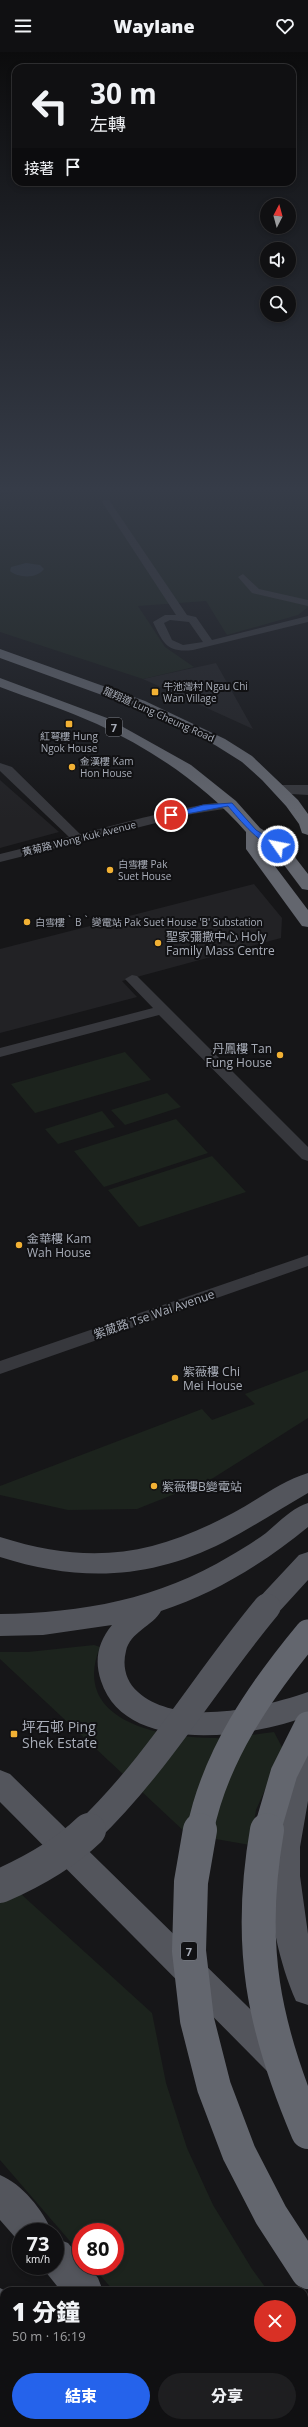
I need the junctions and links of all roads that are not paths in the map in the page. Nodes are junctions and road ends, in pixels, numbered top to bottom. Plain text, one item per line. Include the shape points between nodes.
1 (170, 598) edge
2 (286, 598) edge
3 (308, 603) edge
4 (183, 617) junction
5 (308, 619) edge
6 (209, 644) junction
7 (0, 653) edge
8 (0, 682) edge
9 (0, 767) edge
10 (281, 790) junction
11 (308, 790) edge
12 (230, 804) junction
13 (308, 826) edge
14 (254, 831) junction
15 (77, 838) junction
16 (0, 858) edge
17 (308, 885) edge
18 (308, 922) edge
19 (132, 979) dead end
20 (160, 1010) junction
21 (0, 1053) edge
22 (308, 1156) edge
23 (308, 1260) edge
24 (0, 1368) edge
25 (308, 1482) edge
26 (308, 1513) edge
27 (0, 1548) edge
28 (308, 1562) edge
29 (174, 1598) junction
30 (0, 1626) edge
31 (308, 1633) edge
32 (308, 1704) edge
33 (308, 1725) edge
34 (308, 1763) edge
35 (0, 1783) edge
36 (0, 1886) edge
37 (308, 1990) edge
38 (308, 2088) edge
39 (308, 2132) edge
40 (0, 2193) edge
41 (26, 2223) edge
42 (64, 2266) edge
43 (308, 2272) edge
44 (82, 2287) edge

1 - 4 lane
2 - 3 lane
4 - 6 lane via 196,622
4 - 6 lane via 169,617 158,622 168,642 187,648
5 - 6 lane
7 - 10 highway, 龍翔道 Lung Cheung Road via 130,700 203,733 247,759
8 - 12 highway, 7 via 123,731 186,768
9 - 15 lane via 8,770
10 - 11 street
10 - 13 highway, 龍翔道 Lung Cheung Road
12 - 14 highway, 7
12 - 15 lane, 黃菊路 Wong Kuk Avenue via 192,810
14 - 17 highway, 7 via 278,846
14 - 18 highway via 254,849
15 - 16 lane, 黃菊路 Wong Kuk Avenue
19 - 20 lane
20 - 21 lane
20 - 22 lane
23 - 24 lane, 紫葳路 Tse Wai Avenue
25 - 27 main road via 242,1520 177,1550 127,1563 100,1566 69,1564
26 - 29 main road via 261,1549
28 - 36 main road, bridge via 244,1634 148,1766 110,1811 69,1848 42,1866
29 - 30 main road via 101,1618 28,1626
29 - 32 main road via 136,1618 115,1641 109,1657 110,1671 120,1695 129,1705 157,1717 205,1723 251,1719
31 - 43 highway, 7, bridge via 249,1714 229,1750 216,1781 195,1857 189,1936 193,2004 217,2098 238,2151 264,2204
33 - 39 highway, bridge via 287,1764 274,1798 259,1870 257,1908 263,1990 284,2076
34 - 37 main road via 291,1808 284,1848 288,1923
35 - 38 main road
40 - 41 main road
42 - 44 main road

